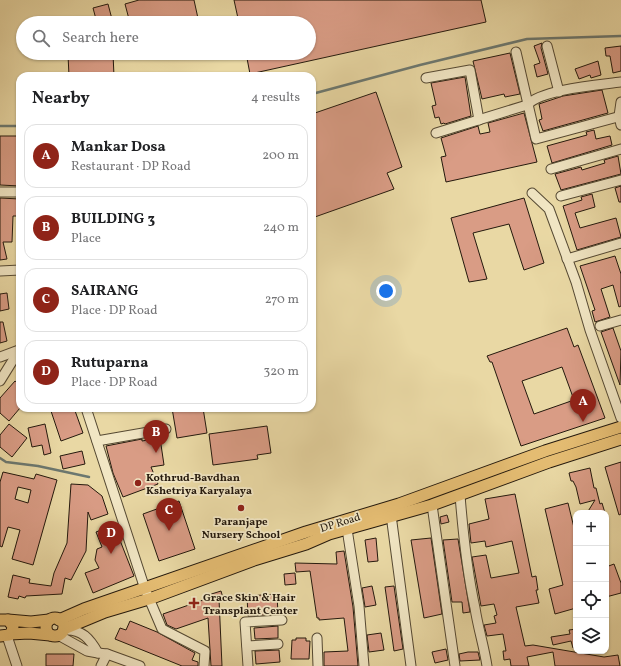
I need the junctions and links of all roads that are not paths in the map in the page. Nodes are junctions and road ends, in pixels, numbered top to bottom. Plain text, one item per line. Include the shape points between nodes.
1 (547, 46) dead end
2 (516, 52) dead end
3 (426, 78) dead end
4 (621, 82) edge
5 (559, 92) junction
6 (621, 102) edge
7 (527, 105) junction
8 (620, 119) edge
9 (479, 120) junction
10 (436, 133) dead end
11 (621, 149) edge
12 (551, 169) dead end
13 (621, 180) edge
14 (0, 192) edge
15 (16, 192) edge
16 (532, 193) dead end
17 (561, 196) dead end
18 (621, 243) edge
19 (567, 259) junction
20 (16, 270) edge
21 (0, 271) edge
22 (621, 320) edge
23 (600, 326) dead end
24 (16, 351) edge
25 (16, 355) edge
26 (0, 357) edge
27 (0, 381) edge
28 (87, 412) edge
29 (621, 418) edge
30 (621, 427) edge
31 (166, 429) dead end
32 (621, 439) edge
33 (97, 441) junction
34 (460, 495) junction
35 (432, 505) junction
36 (391, 515) junction
37 (347, 529) junction
38 (147, 594) junction
39 (4, 620) edge
40 (282, 620) dead end
41 (57, 628) junction
42 (4, 636) edge
43 (317, 638) dead end
44 (278, 644) dead end
45 (247, 646) junction
46 (102, 654) junction
47 (17, 666) edge
48 (101, 666) edge
49 (140, 666) edge
50 (204, 666) edge
51 (248, 666) edge
52 (318, 666) edge
53 (364, 666) edge
54 (411, 666) edge
55 (455, 666) edge
56 (487, 666) edge

1 - 5 street
2 - 7 street
3 - 9 street via 470,70
4 - 5 street
5 - 7 street via 533,99
6 - 8 street
7 - 8 street via 536,139
7 - 9 street
9 - 10 street
11 - 12 street
13 - 17 street
14 - 15 street
16 - 19 street via 549,208
18 - 19 street
19 - 29 street
20 - 21 street
22 - 23 street
24 - 26 street
25 - 27 street
28 - 33 street
30 - 38 main road, DP Road via 545,451 399,504 300,534
31 - 33 street
32 - 34 main road, DP Road via 543,464
33 - 38 street
34 - 35 main road, DP Road
34 - 56 street via 474,608
35 - 36 main road, DP Road
35 - 55 street
36 - 37 main road, DP Road
36 - 54 street
37 - 38 main road, DP Road
37 - 53 street via 359,606
38 - 41 main road, DP Road via 84,609
38 - 50 street via 163,631 205,651
39 - 41 main road via 31,622
39 - 42 main road via 13,626
40 - 45 street via 245,622
41 - 42 main road
41 - 46 street via 87,651
41 - 46 street via 78,630
42 - 47 street
43 - 52 street
44 - 45 street
45 - 51 street
46 - 48 street
46 - 49 street

